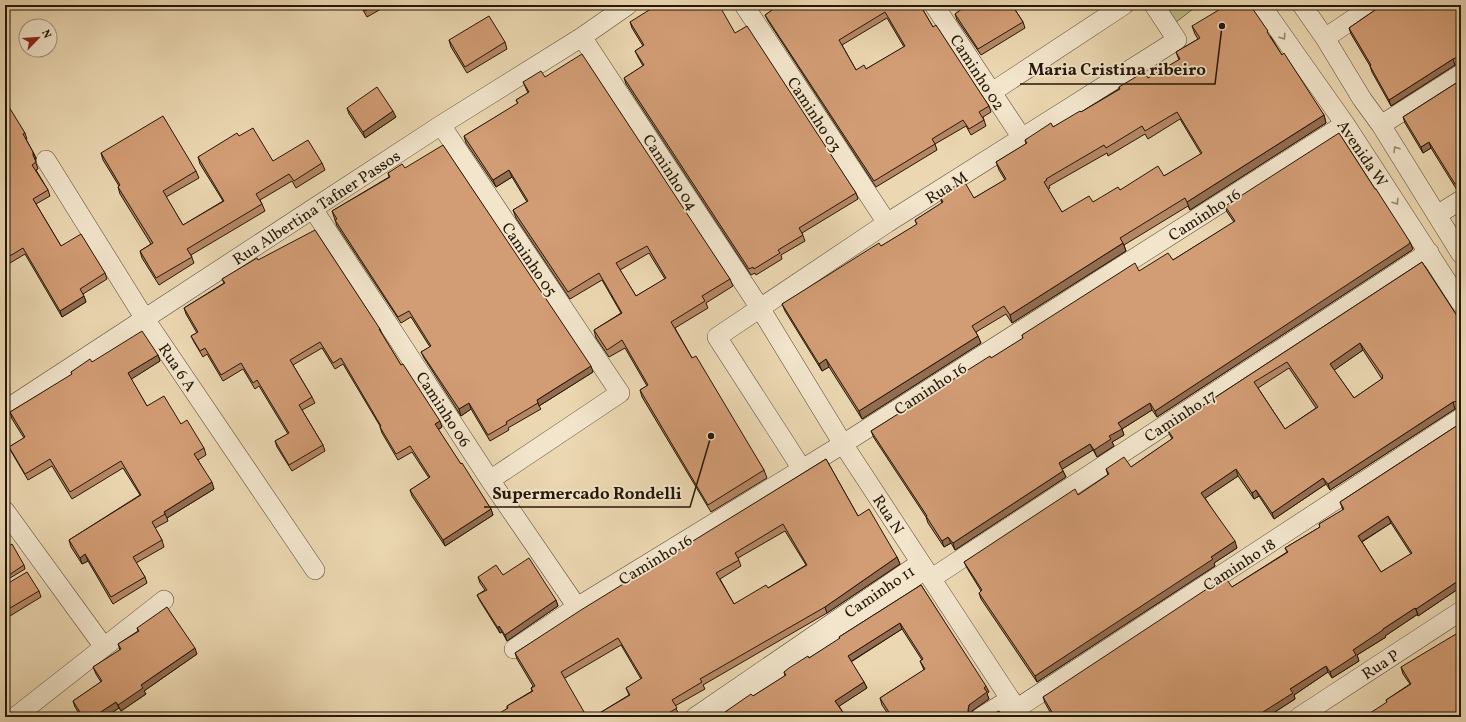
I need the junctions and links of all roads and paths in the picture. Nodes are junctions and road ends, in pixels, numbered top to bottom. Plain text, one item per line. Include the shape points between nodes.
1 (628, 5) edge
2 (744, 5) edge
3 (934, 5) edge
4 (1124, 5) edge
5 (1154, 5) edge
6 (1261, 5) edge
7 (1302, 5) edge
8 (1374, 5) edge
9 (582, 37) junction
10 (1325, 38) junction
11 (1461, 74) edge
12 (992, 92) junction
13 (1344, 124) junction
14 (441, 125) junction
15 (1381, 125) junction
16 (1022, 138) junction
17 (46, 160) dead end
18 (1461, 200) edge
19 (313, 209) junction
20 (1437, 215) junction
21 (887, 224) junction
22 (1429, 252) junction
23 (1461, 254) edge
24 (1461, 303) edge
25 (760, 308) junction
26 (145, 319) junction
27 (5, 410) edge
28 (1461, 418) edge
29 (843, 444) junction
30 (802, 469) junction
31 (490, 480) junction
32 (5, 511) edge
33 (315, 570) dead end
34 (928, 574) junction
35 (164, 600) dead end
36 (577, 607) junction
37 (1461, 611) edge
38 (104, 647) junction
39 (514, 649) dead end
40 (1016, 708) edge
41 (16, 717) edge
42 (695, 717) edge
43 (710, 717) edge
44 (981, 717) edge
45 (1299, 717) edge

1 - 9 street, Rua Albertina Tafner Passos
2 - 21 street, Caminho 03
3 - 12 street, Caminho 02
4 - 12 street
5 - 16 street, Rua M via 1177,40
6 -> 13 street, Avenida W
7 - 10 street, Avenida W
8 - 10 street
9 - 14 street, Rua Albertina Tafner Passos
9 - 25 street, Caminho 04
10 - 15 street, Avenida W
11 - 15 street
12 - 16 street, Caminho 02
13 -> 22 street, Avenida W
13 - 29 street, Caminho 16
14 - 19 street, Rua Albertina Tafner Passos
14 - 31 street, Caminho 05 via 620,393
20 -> 15 street, Avenida W
16 - 21 street, Rua M
17 - 26 street, Rua 6 A
18 - 20 street
19 - 26 street, Rua Albertina Tafner Passos
19 - 31 street, Caminho 06
20 - 23 street, Avenida W
21 - 25 street, Rua M
22 - 24 street, Avenida W
22 - 34 street, Caminho 17
25 - 29 street, Rua N
25 - 30 street, Rua M via 717,337
26 - 27 street, Rua Albertina Tafner Passos
26 - 33 street, Rua 6 A
28 - 40 street, Caminho 18
29 - 30 street, Caminho 16
29 - 34 street, Rua N
30 - 36 street, Caminho 16
31 - 36 street, Caminho 06
32 - 38 street
34 - 40 street, Rua N
34 - 42 street, Caminho 11 via 920,563
34 - 43 street, Caminho 11
35 - 38 street
36 - 39 street, Caminho 16
37 - 45 street, Rua P
38 - 41 street
40 - 44 street, Caminho 18

